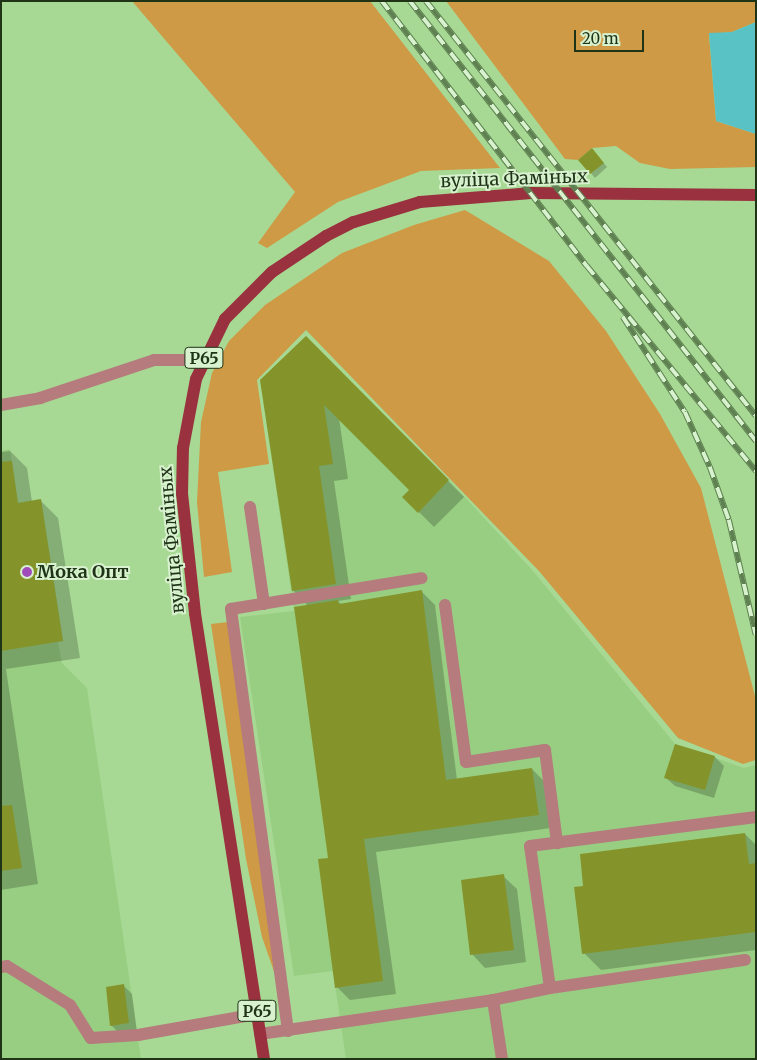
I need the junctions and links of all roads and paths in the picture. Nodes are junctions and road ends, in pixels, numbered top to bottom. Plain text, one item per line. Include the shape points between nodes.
1 (756, 195) edge
2 (203, 360) junction
3 (1, 406) edge
4 (250, 507) dead end
5 (422, 578) dead end
6 (264, 604) junction
7 (445, 605) dead end
8 (756, 817) edge
9 (557, 843) junction
10 (745, 960) dead end
11 (1, 967) edge
12 (550, 988) junction
13 (493, 1000) junction
14 (257, 1014) junction
15 (288, 1031) junction
16 (260, 1034) junction
17 (264, 1059) edge
18 (502, 1059) edge

1 - 2 main road, вуліца Фаміных / Р65 via 488,194 420,202 386,211 326,236 272,272 225,320
2 - 3 lane via 154,360 40,398
2 - 14 main road, вуліца Фаміных / Р65 via 188,413 182,494 196,613
4 - 6 lane
5 - 6 lane
6 - 15 lane via 231,609
7 - 9 lane via 466,762 545,750
8 - 9 lane
9 - 12 lane via 530,846
10 - 12 lane
11 - 14 lane via 7,966 70,1005 91,1038 138,1035
12 - 13 lane
13 - 15 lane
13 - 18 lane
14 - 16 main road, вуліца Фаміных / Р65
15 - 16 lane
16 - 17 main road, вуліца Фаміных / Р65

